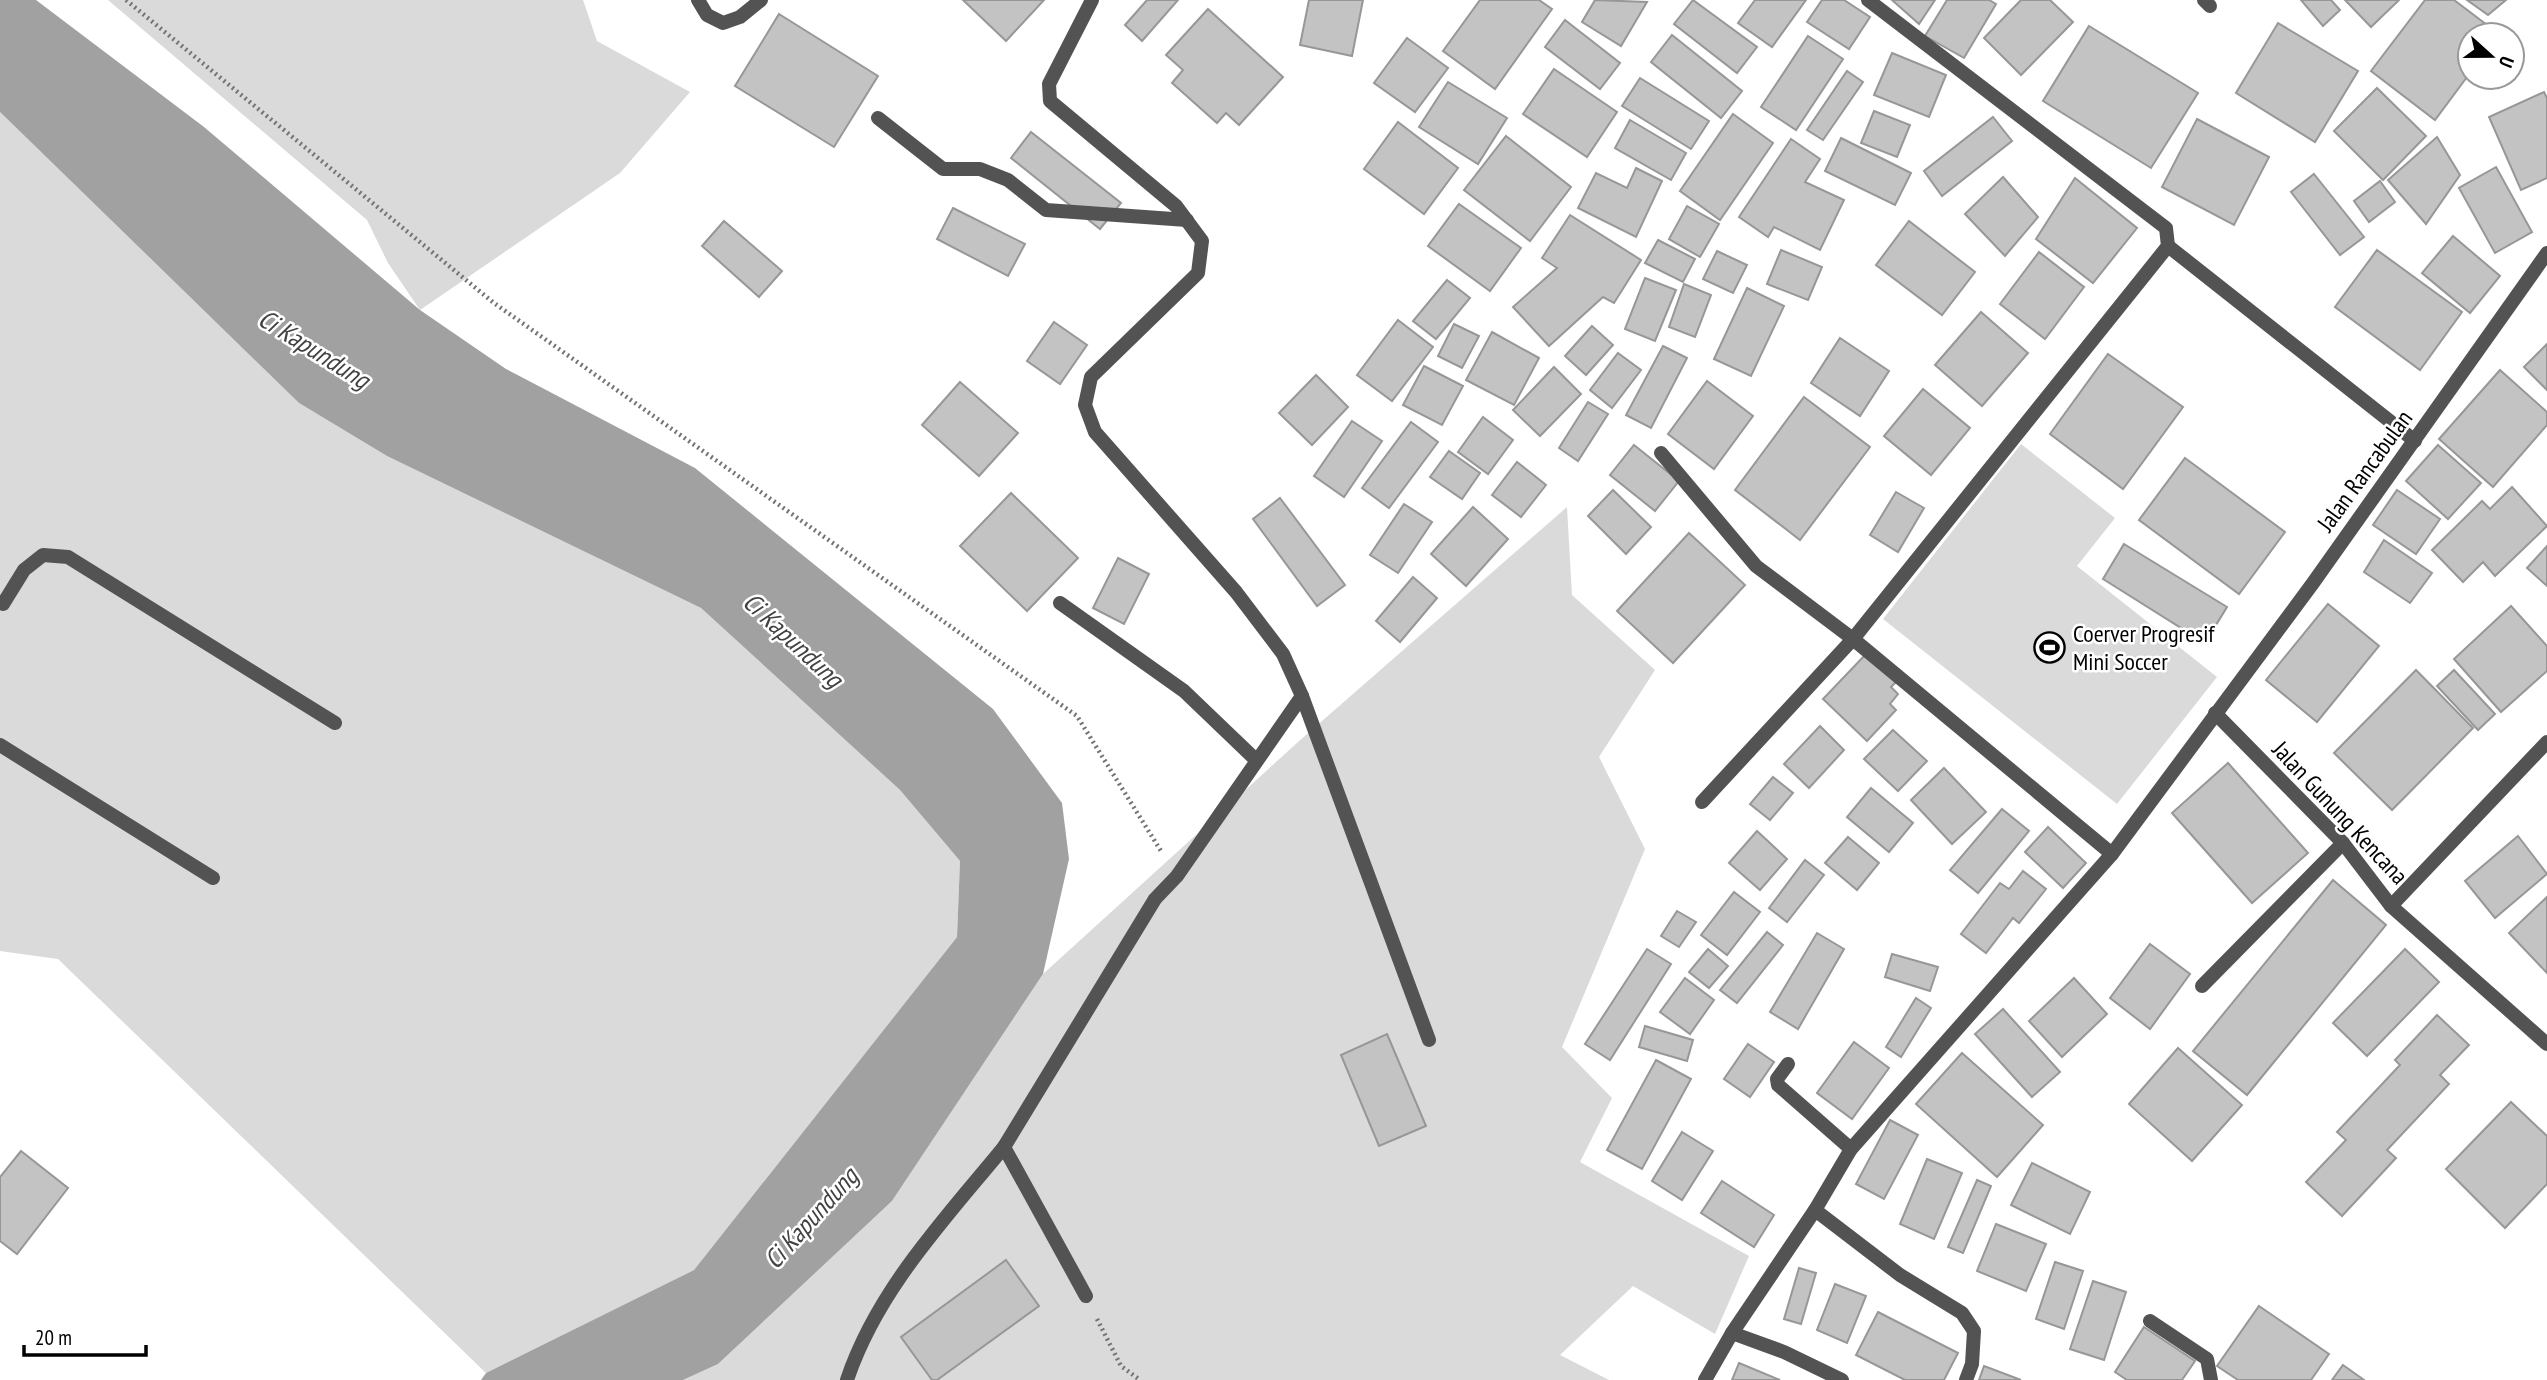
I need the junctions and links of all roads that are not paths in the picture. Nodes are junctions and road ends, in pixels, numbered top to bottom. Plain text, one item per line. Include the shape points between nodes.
1 (698, 0) edge
2 (761, 0) edge
3 (1092, 0) edge
4 (1868, 0) edge
5 (878, 118) dead end
6 (1187, 220) junction
7 (2168, 246) junction
8 (2547, 253) edge
9 (2415, 441) junction
10 (1661, 453) dead end
11 (1060, 603) dead end
12 (1, 605) edge
13 (1853, 639) junction
14 (1302, 696) junction
15 (2215, 713) junction
16 (335, 723) dead end
17 (2547, 742) edge
18 (0, 745) edge
19 (1255, 759) junction
20 (1702, 802) dead end
21 (2343, 844) junction
22 (2112, 854) junction
23 (213, 878) dead end
24 (2391, 906) junction
25 (2202, 986) dead end
26 (1429, 1040) dead end
27 (2547, 1044) edge
28 (1788, 1064) dead end
29 (1004, 1147) junction
30 (1850, 1149) junction
31 (1815, 1210) junction
32 (1086, 1296) road end
33 (2150, 1321) dead end
34 (1732, 1334) junction
35 (847, 1380) edge
36 (1705, 1380) edge
37 (1842, 1380) edge
38 (1966, 1380) edge
39 (2211, 1380) edge

1 - 2 street via 707,15 723,23 740,17
3 - 6 street via 1049,84 1050,101
4 - 7 street via 2166,228
5 - 6 street via 943,169 980,169 1009,180 1046,210
6 - 14 street via 1202,242 1198,273 1091,377 1085,405 1102,441 1236,592 1283,654
7 - 9 street
7 - 13 street
8 - 9 street, Jalan Rancabulan
9 - 15 street, Jalan Rancabulan
10 - 13 street via 1756,566
11 - 19 street via 1184,691
12 - 16 street via 24,570 43,555 68,557
13 - 20 street
13 - 22 street
14 - 19 street
14 - 26 street
15 - 21 street, Jalan Gunung Kencana
15 - 22 street, Jalan Rancabulan
17 - 24 street, Jalan Gunung Kencana
18 - 23 street
19 - 29 street via 1177,876 1155,899
21 - 24 street, Jalan Gunung Kencana
21 - 25 street
22 - 30 street, Jalan Rancabulan
24 - 27 street
28 - 30 street via 1778,1085
29 - 32 street
29 - 35 street via 910,1261 881,1306
30 - 31 street, Jalan Rancabulan
31 - 34 street, Jalan Rancabulan
31 - 38 street via 1900,1275 1962,1313 1974,1331
33 - 39 street via 2207,1359
34 - 36 street, Jalan Rancabulan
34 - 37 street

